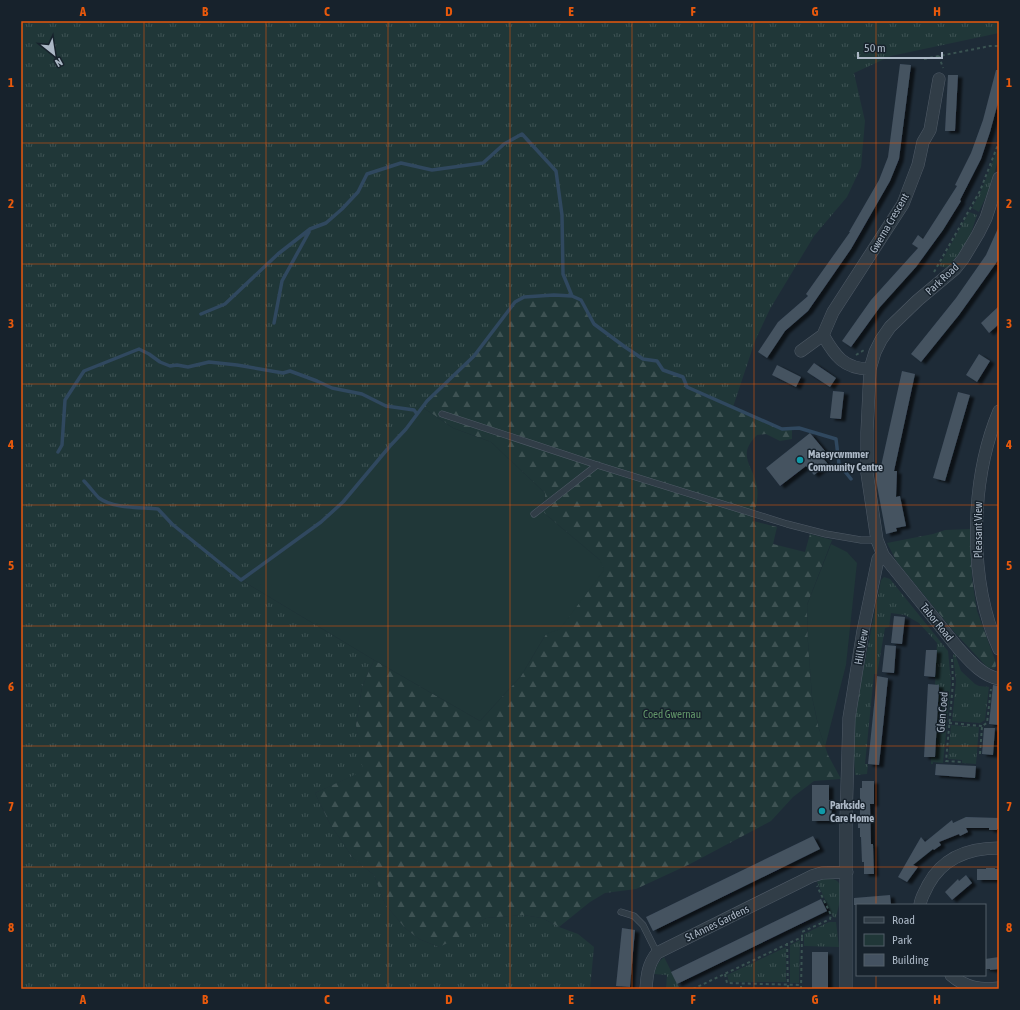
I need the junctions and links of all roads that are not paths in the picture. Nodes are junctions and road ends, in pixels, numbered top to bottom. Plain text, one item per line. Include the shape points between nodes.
1 (942, 76) road end
2 (999, 178) edge
3 (822, 335) junction
4 (801, 351) dead end
5 (870, 369) junction
6 (999, 411) edge
7 (442, 414) dead end
8 (597, 465) junction
9 (534, 514) dead end
10 (877, 540) junction
11 (883, 555) junction
12 (999, 649) edge
13 (995, 678) edge
14 (999, 848) edge
15 (847, 872) junction
16 (920, 904) edge
17 (621, 912) dead end
18 (852, 930) edge
19 (657, 953) junction
20 (952, 976) edge
21 (999, 988) edge
22 (646, 989) edge
23 (846, 989) edge

1 - 3 street, Gwerna Crescent via 930,130 923,142 918,165 903,204 833,312
2 - 5 street, Park Road via 986,218 963,259 956,269 890,327 875,352
3 - 4 street, Gwerna Crescent
3 - 5 street via 832,352 841,360 854,367
5 - 10 street via 867,473
6 - 12 street, Pleasant View via 983,462 977,517 979,578 986,612
7 - 8 lane
8 - 9 lane
8 - 10 lane via 787,524 861,540
10 - 11 street
11 - 13 street, Tabor Road via 958,648 981,671
11 - 15 street, Hill View via 878,559 849,718
14 - 16 street via 967,852 955,857 940,868 931,880
15 - 18 street, Hill View
15 - 19 street, St Annes Gardens via 812,876
17 - 19 lane via 634,916 643,925
18 - 23 street, Hill View
19 - 22 street via 651,960
20 - 21 street via 974,988

